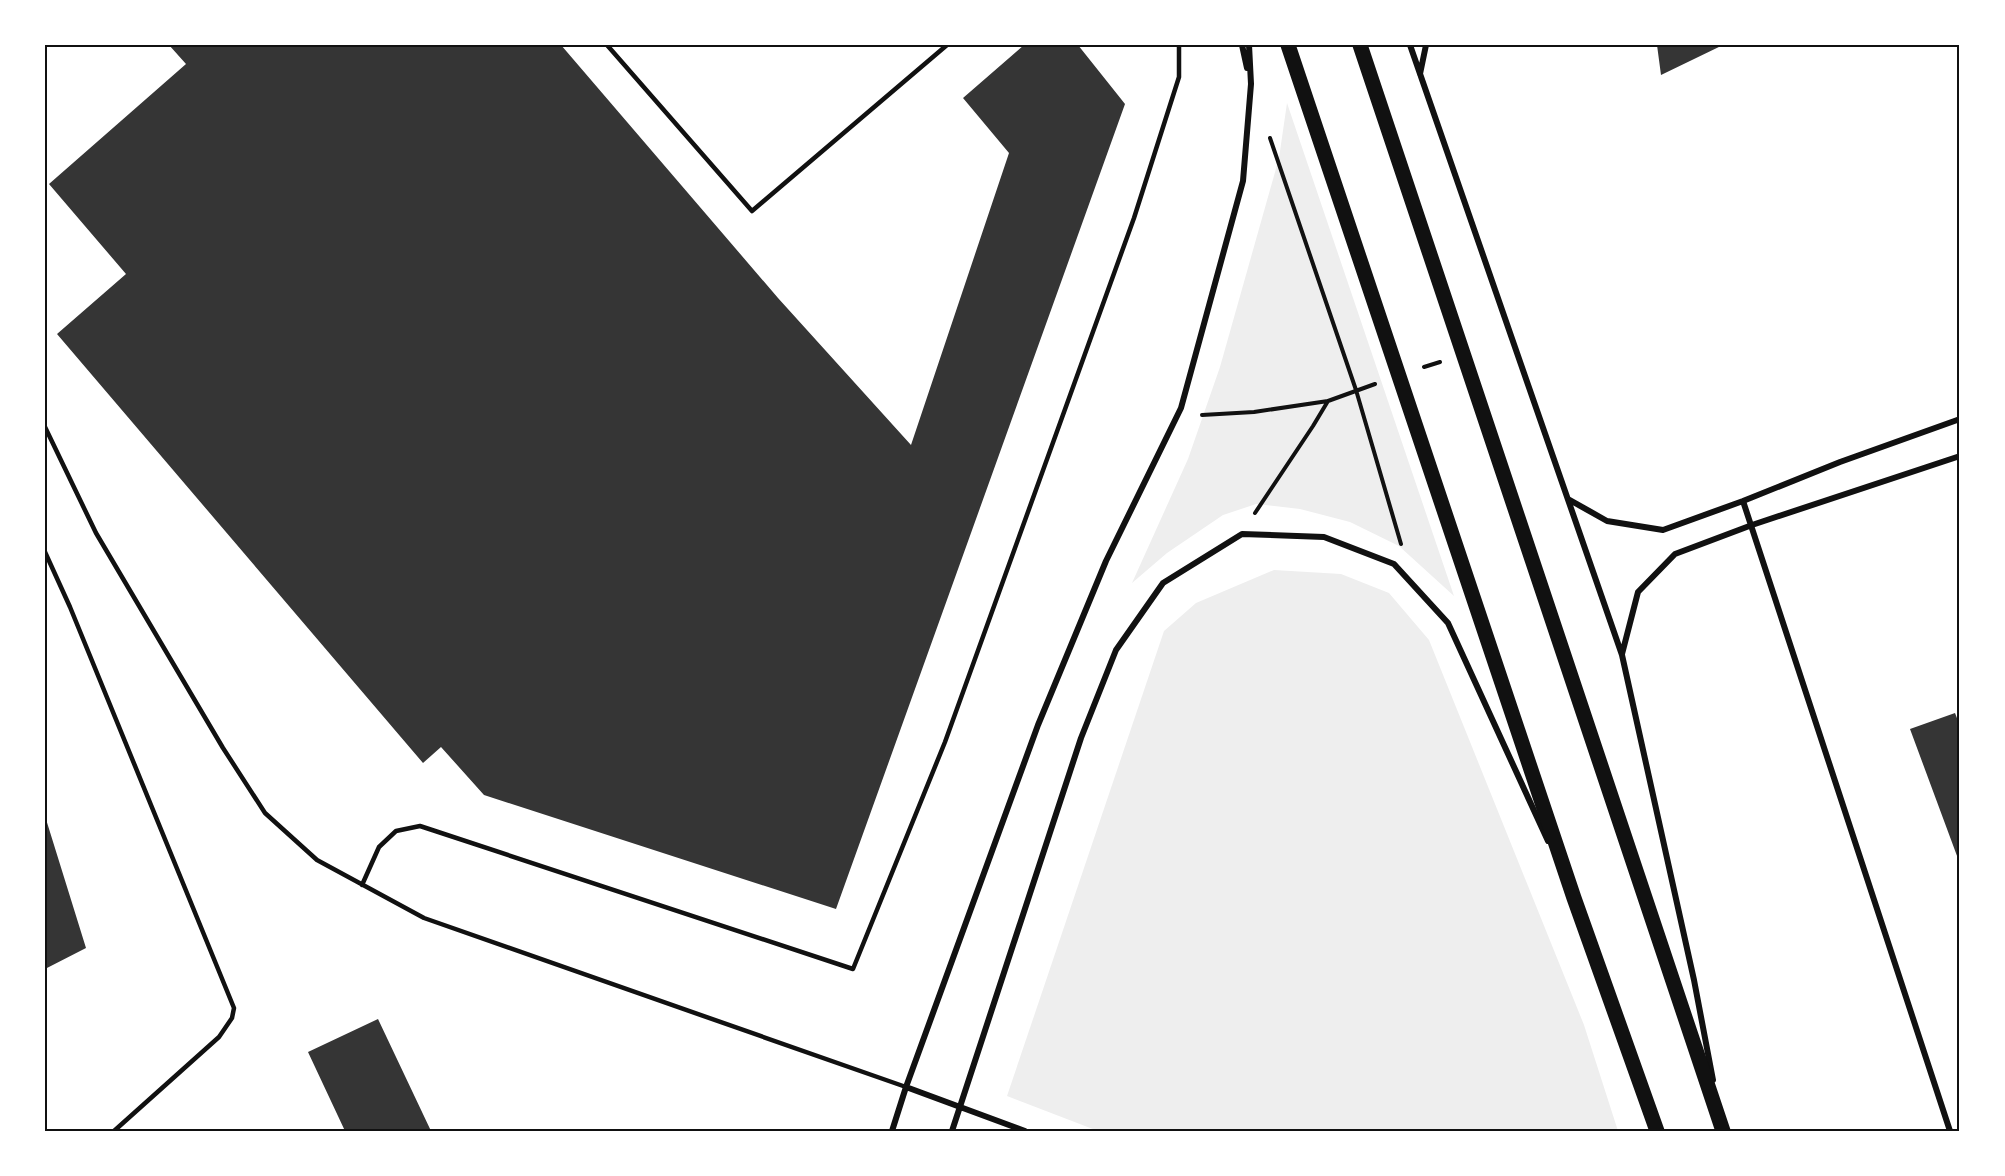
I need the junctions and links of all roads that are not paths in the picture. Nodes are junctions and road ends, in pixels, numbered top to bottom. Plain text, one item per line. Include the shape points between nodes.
1 (607, 45) edge
2 (947, 45) edge
3 (1179, 45) edge
4 (1242, 45) edge
5 (1249, 45) edge
6 (1288, 45) edge
7 (1360, 45) edge
8 (1410, 45) edge
9 (1426, 45) edge
10 (1420, 75) junction
11 (1251, 84) junction
12 (1960, 420) edge
13 (45, 427) edge
14 (1960, 456) edge
15 (1567, 498) junction
16 (1743, 501) junction
17 (1752, 525) junction
18 (45, 552) edge
19 (1622, 655) junction
20 (362, 885) junction
21 (1574, 898) junction
22 (906, 1087) junction
23 (960, 1107) junction
24 (1722, 1128) edge
25 (114, 1131) edge
26 (892, 1131) edge
27 (952, 1131) edge
28 (1025, 1131) edge
29 (1657, 1131) edge
30 (1950, 1131) edge

1 - 2 lane via 753,211
3 - 20 lane via 1179,77 1134,218 945,742 853,969 420,826 396,831 379,848
4 - 11 street
5 - 11 street
6 - 21 main road
7 - 24 main road
8 - 10 street
9 - 10 street
10 - 15 street
11 - 22 street via 1243,181 1181,408 1106,561 1042,714
12 - 16 street
13 - 20 lane via 96,532 265,813 317,860
14 - 17 street
15 - 16 street via 1607,521 1663,530
15 - 19 street
16 - 17 street
17 - 19 street via 1675,554 1638,592
17 - 30 street
18 - 25 lane via 234,1008 219,1037
19 - 24 street via 1694,980
20 - 22 lane via 424,918
21 - 23 street via 1448,623 1394,564 1324,537 1242,534 1163,583 1116,650 1081,738
21 - 29 main road
22 - 23 street
22 - 26 street
23 - 27 street
23 - 28 street

